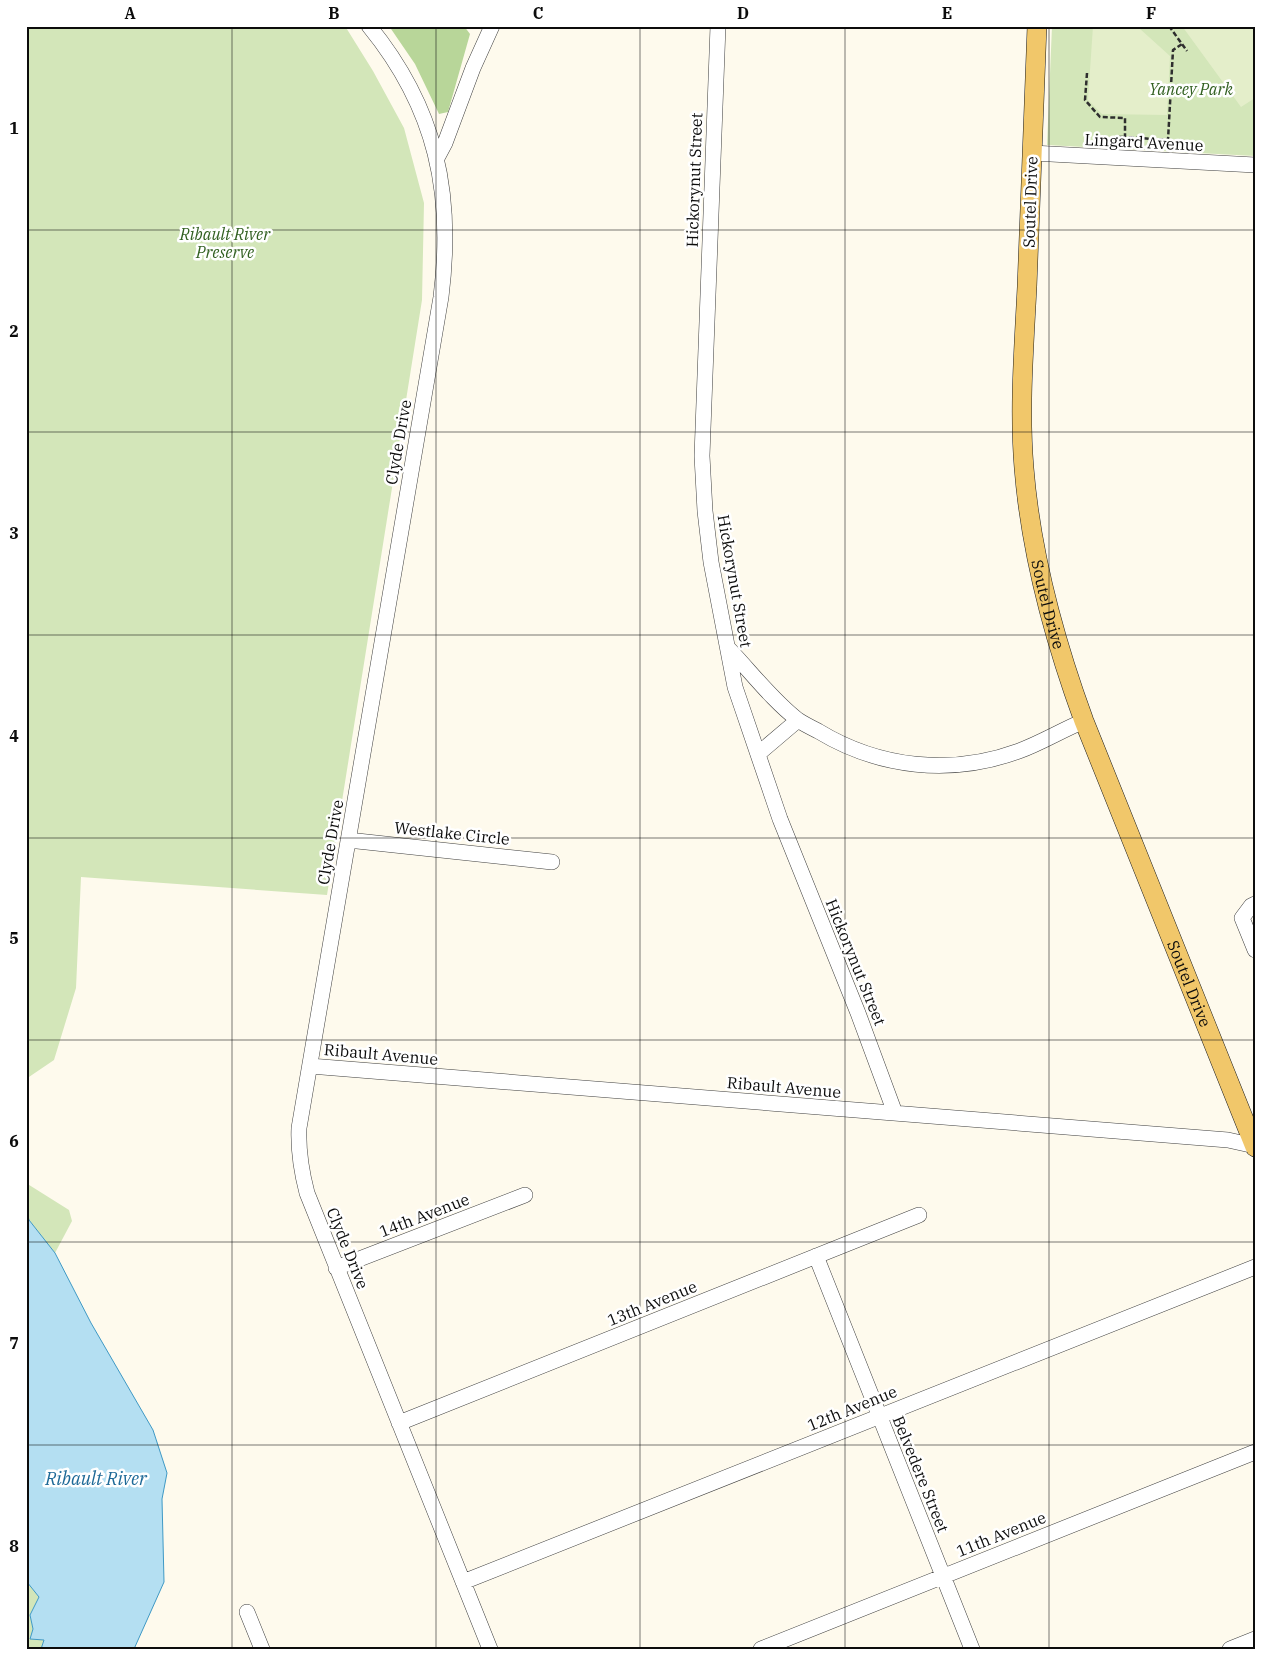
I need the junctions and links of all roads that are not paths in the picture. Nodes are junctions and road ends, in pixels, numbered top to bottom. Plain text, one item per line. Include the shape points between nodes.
1 (369, 26) edge
2 (492, 26) edge
3 (718, 26) edge
4 (1038, 26) edge
5 (1032, 153) junction
6 (437, 158) junction
7 (1255, 165) edge
8 (729, 650) junction
9 (798, 720) junction
10 (1084, 721) junction
11 (758, 754) junction
12 (348, 840) junction
13 (552, 862) dead end
14 (1255, 904) edge
15 (1255, 950) edge
16 (310, 1066) junction
17 (895, 1113) junction
18 (1250, 1121) edge
19 (1255, 1146) edge
20 (525, 1194) dead end
21 (918, 1215) dead end
22 (816, 1256) junction
23 (1255, 1267) edge
24 (336, 1268) junction
25 (879, 1416) junction
26 (399, 1424) junction
27 (1255, 1452) edge
28 (943, 1576) junction
29 (463, 1582) junction
30 (246, 1612) dead end
31 (1255, 1639) edge
32 (262, 1649) edge
33 (490, 1649) edge
34 (761, 1649) edge
35 (972, 1649) edge
36 (1230, 1649) edge

1 - 6 street, Clyde Drive via 414,95
2 - 6 street
3 - 8 street, Hickorynut Street via 702,456 711,562
4 - 5 main road, Soutel Drive
5 - 7 street, Lingard Avenue
5 - 10 main road, Soutel Drive via 1022,399 1024,468 1038,571
6 - 12 street, Clyde Drive via 446,219 441,297
8 - 9 street
8 - 11 street, Hickorynut Street via 735,687
9 - 10 street via 840,745 873,757 907,764 948,765 1019,751
9 - 11 street
10 - 18 main road, Soutel Drive
11 - 17 street, Hickorynut Street via 780,819
12 - 13 street, Westlake Circle
12 - 16 street, Clyde Drive
14 - 15 street via 1242,918
16 - 17 street, Ribault Avenue
16 - 24 street, Clyde Drive via 299,1128 300,1160 307,1192
17 - 19 street, Ribault Avenue via 1228,1140
18 - 19 main road, Soutel Drive
20 - 24 street, 14th Avenue
21 - 22 street, 13th Avenue
22 - 25 street, Belvedere Street
22 - 26 street, 13th Avenue
23 - 25 street, 12th Avenue
24 - 26 street, Clyde Drive
25 - 28 street, Belvedere Street
25 - 29 street, 12th Avenue
26 - 29 street, Clyde Drive
27 - 28 street, 11th Avenue
28 - 34 street, 11th Avenue
28 - 35 street, Belvedere Street
29 - 33 street, Clyde Drive
30 - 32 street
31 - 36 street

